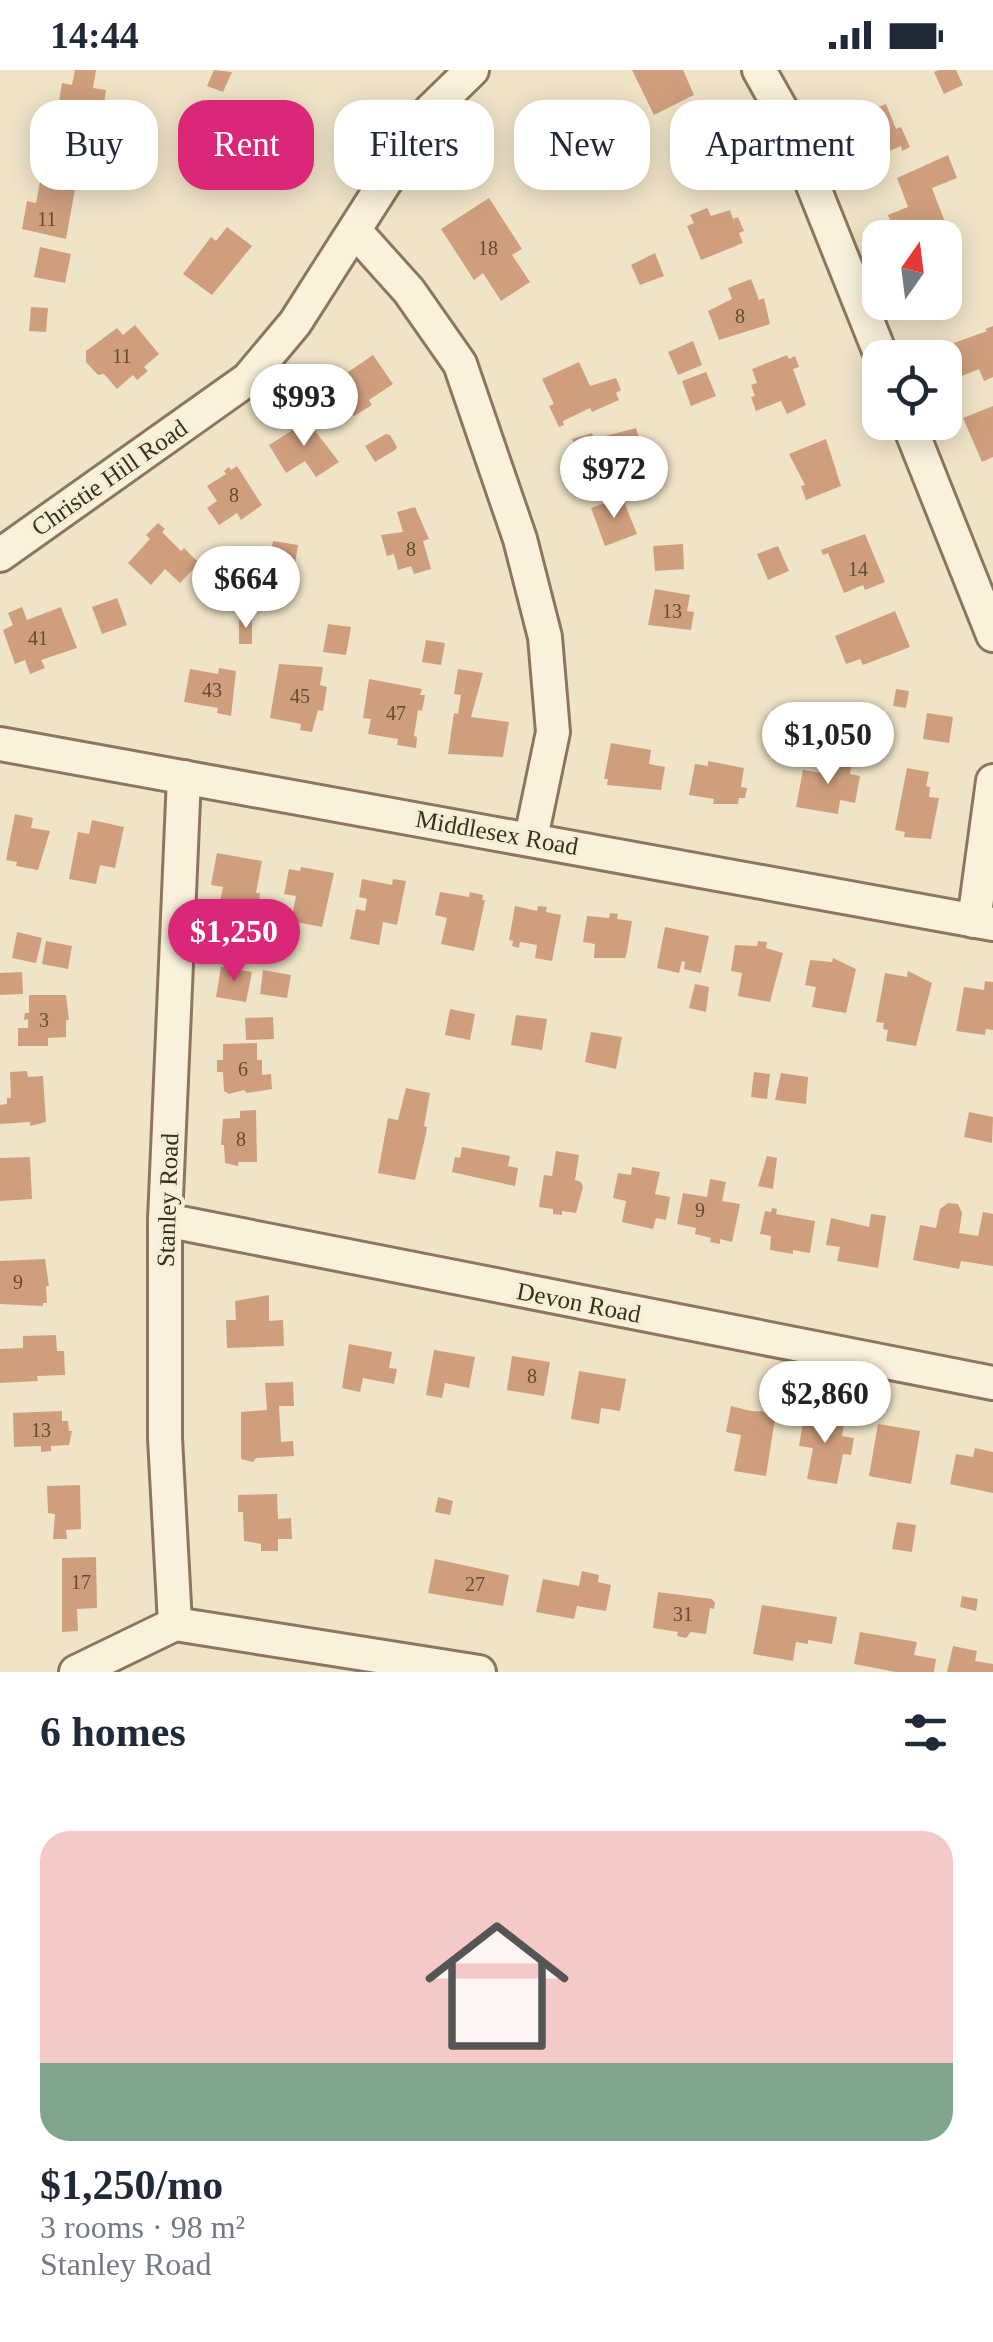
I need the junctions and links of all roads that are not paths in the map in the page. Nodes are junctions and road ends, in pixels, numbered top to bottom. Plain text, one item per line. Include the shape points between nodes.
1 (472, 70) edge
2 (759, 70) edge
3 (356, 232) junction
4 (875, 340) edge
5 (915, 440) edge
6 (0, 554) edge
7 (993, 635) edge
8 (0, 744) edge
9 (184, 776) junction
10 (993, 780) edge
11 (531, 838) junction
12 (984, 922) edge
13 (165, 1220) junction
14 (993, 1383) edge
15 (175, 1624) junction
16 (76, 1672) edge
17 (479, 1672) edge

1 - 3 street, Christie Hill Road via 431,110
2 - 4 street via 786,118
3 - 6 street, Christie Hill Road via 248,379
3 - 11 street via 409,291 460,364 520,539 545,638 553,732
5 - 7 street
8 - 9 street, Middlesex Road
9 - 11 street, Middlesex Road
9 - 13 street, Stanley Road
10 - 12 street
11 - 12 street, Middlesex Road
13 - 14 street, Devon Road
13 - 15 street, Stanley Road via 165,1438
15 - 16 street
15 - 17 street

